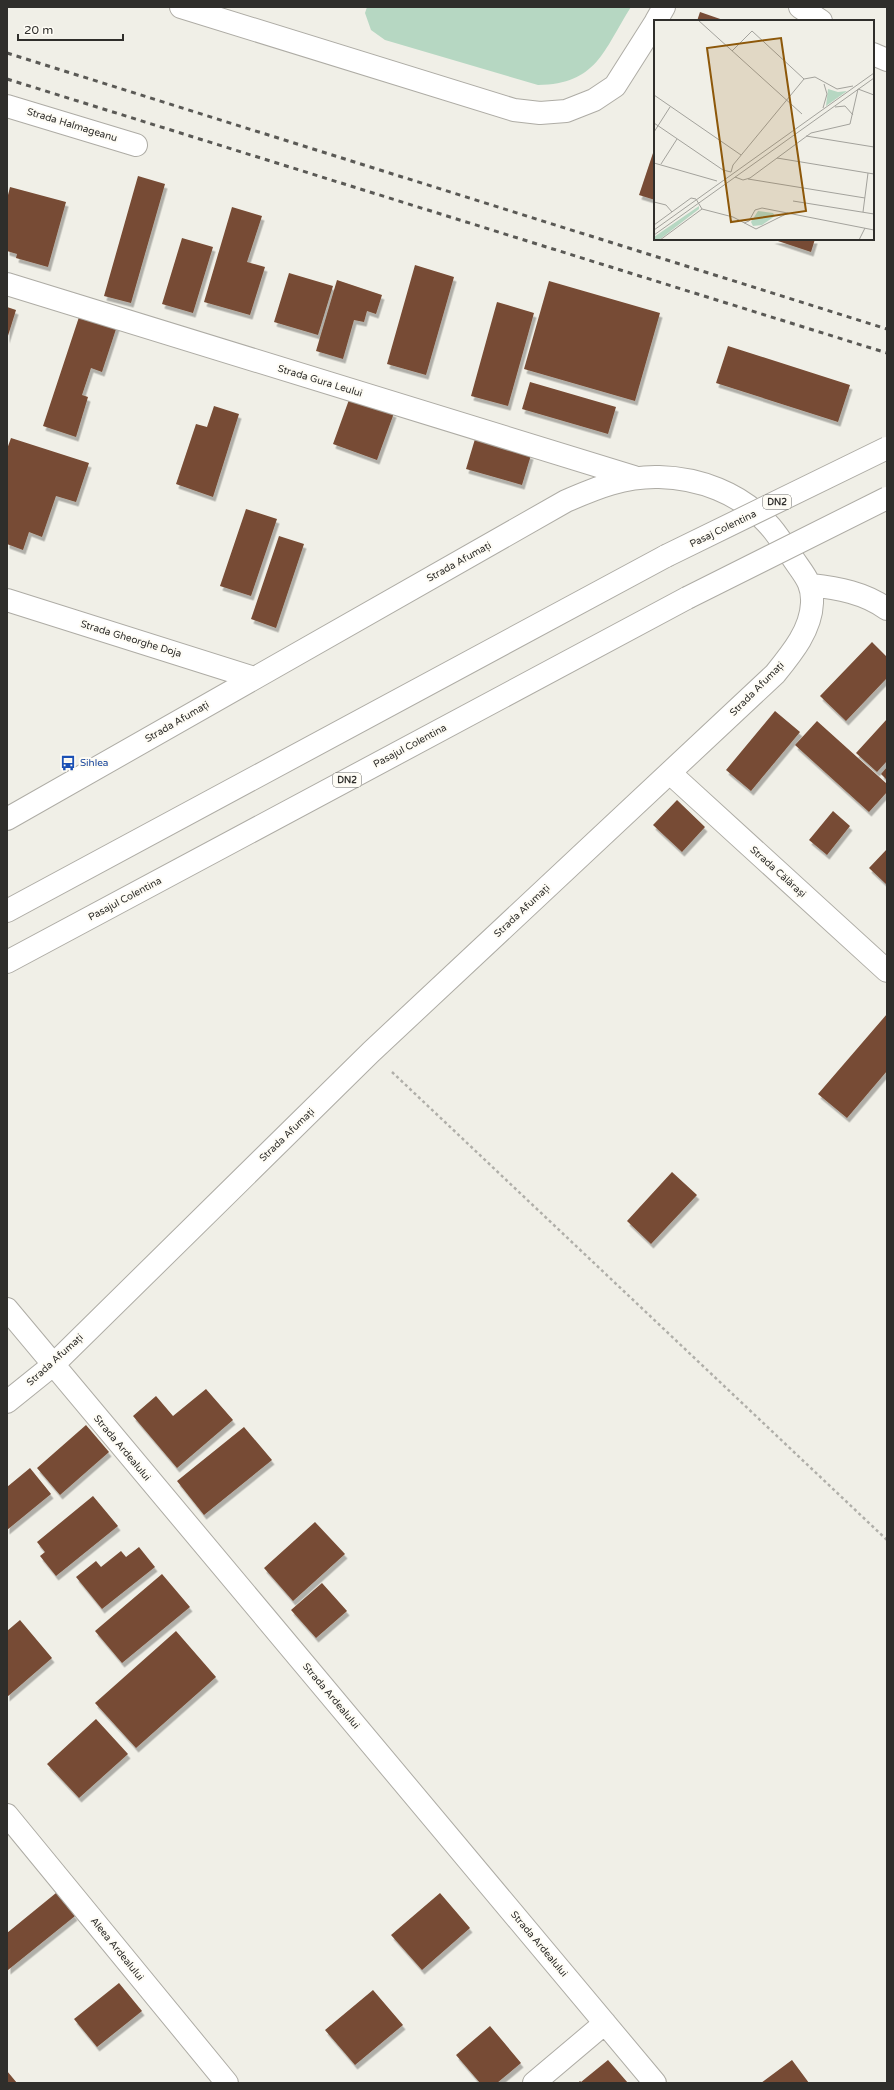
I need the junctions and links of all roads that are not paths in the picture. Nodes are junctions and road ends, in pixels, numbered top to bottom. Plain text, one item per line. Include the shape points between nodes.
1 (181, 7) edge
2 (664, 7) edge
3 (800, 7) edge
4 (657, 20) edge
5 (820, 20) edge
6 (654, 25) edge
7 (874, 54) edge
8 (887, 60) edge
9 (7, 106) edge
10 (136, 145) dead end
11 (7, 284) edge
12 (887, 448) edge
13 (634, 477) junction
14 (887, 498) edge
15 (811, 585) junction
16 (7, 600) edge
17 (887, 609) edge
18 (254, 678) junction
19 (670, 773) junction
20 (7, 819) edge
21 (7, 911) edge
22 (7, 962) edge
23 (887, 971) edge
24 (7, 1308) edge
25 (53, 1365) junction
26 (7, 1402) edge
27 (7, 1815) edge
28 (606, 2023) junction
29 (227, 2083) edge
30 (534, 2083) edge
31 (655, 2083) edge

1 - 6 main road via 514,110 540,113 566,111 594,100 615,86
2 - 4 main road
3 - 5 main road
7 - 8 main road
9 - 10 main road, Strada Halmageanu
11 - 13 main road, Strada Gura Leului
12 - 21 main road, Pasaj Colentina / DN2, bridge via 666,556
13 - 15 main road, Strada Afumați via 660,476 691,480 718,488 743,501 767,523
13 - 18 main road, Strada Afumați via 605,485 566,501
14 - 22 main road, Pasajul Colentina / DN2, bridge via 687,598
15 - 17 main road via 836,588 862,596
15 - 19 main road, Strada Afumați via 812,603 808,626 791,654 775,674
16 - 18 main road, Strada Gheorghe Doja
18 - 20 main road, Strada Afumați
19 - 23 main road, Strada Călărași
19 - 25 main road, Strada Afumați via 371,1052
24 - 25 main road, Strada Ardealului
25 - 26 main road, Strada Afumați
25 - 28 main road, Strada Ardealului
27 - 29 main road, Aleea Ardealului
28 - 30 main road
28 - 31 main road, Strada Ardealului

